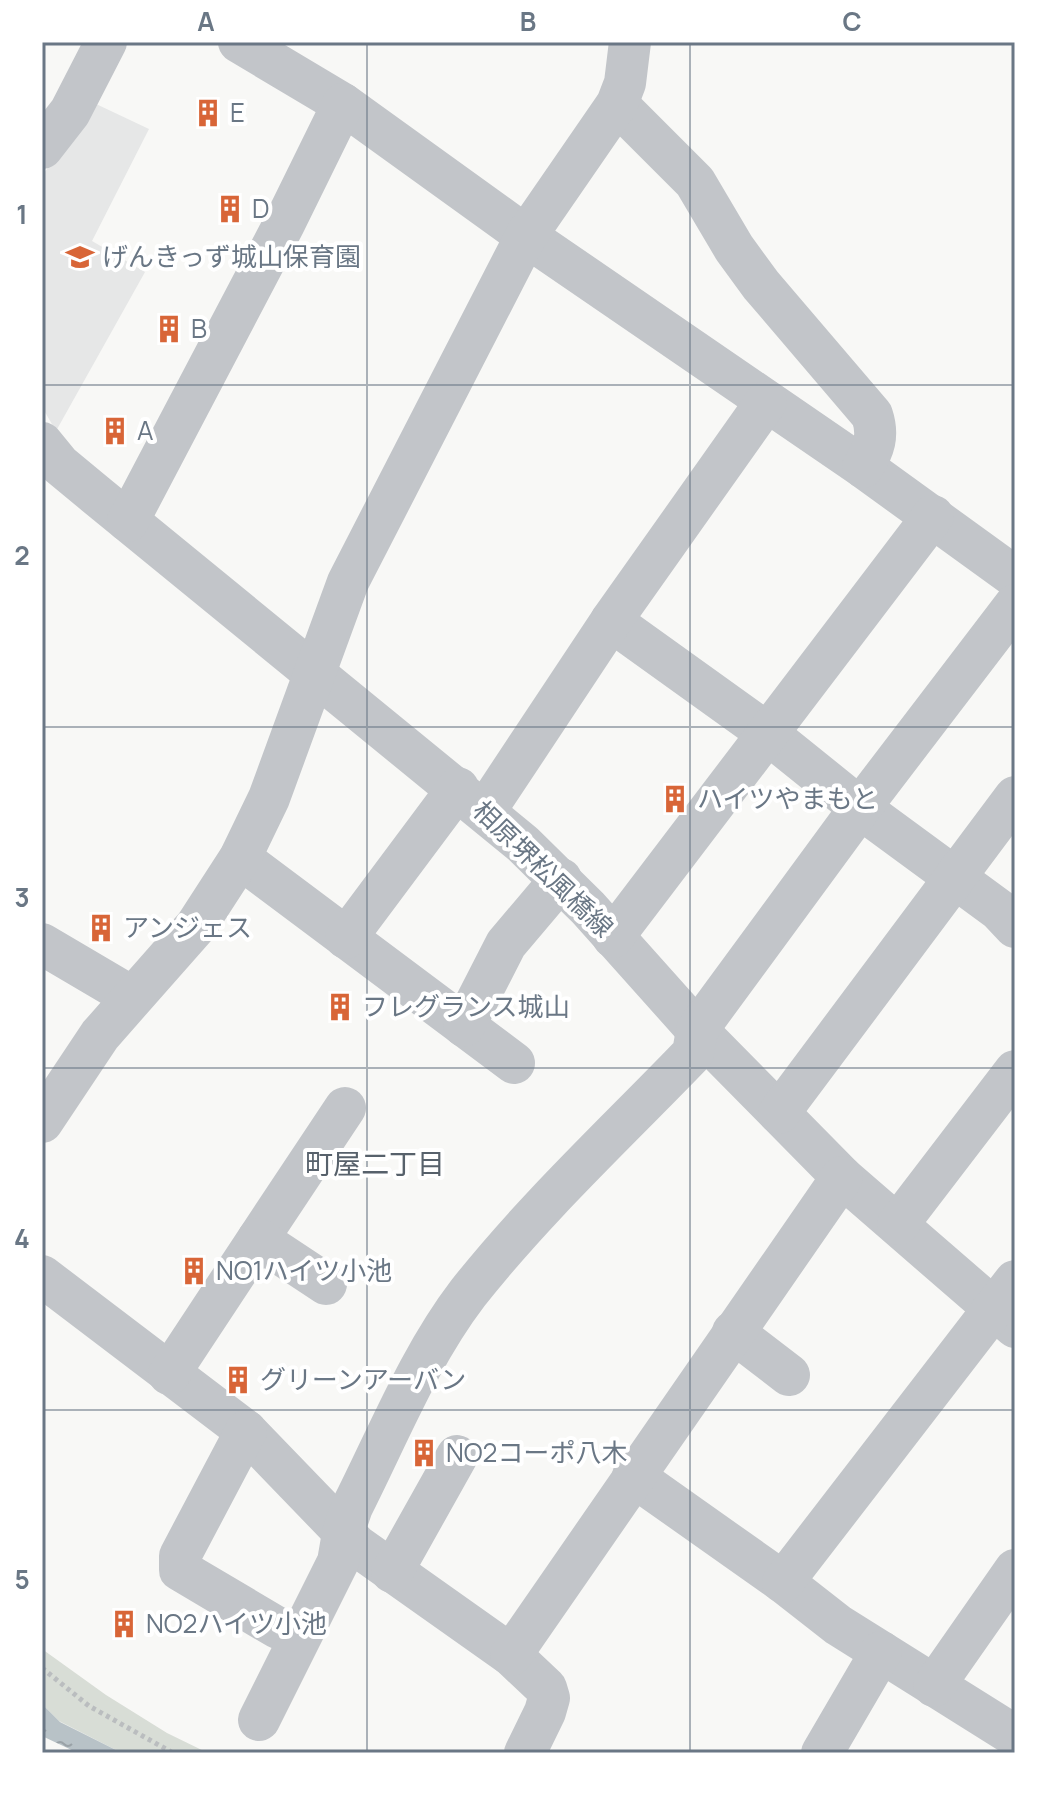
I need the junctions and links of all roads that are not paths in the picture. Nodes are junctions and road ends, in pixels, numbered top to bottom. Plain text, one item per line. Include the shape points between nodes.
1 (106, 42) edge
2 (239, 42) edge
3 (630, 42) edge
4 (343, 104) junction
5 (617, 104) junction
6 (42, 148) edge
7 (526, 236) junction
8 (766, 402) junction
9 (42, 443) edge
10 (863, 467) junction
11 (933, 516) junction
12 (128, 521) junction
13 (1015, 577) edge
14 (1015, 605) edge
15 (611, 621) junction
16 (315, 674) junction
17 (767, 733) junction
18 (1015, 797) edge
19 (471, 800) junction
20 (860, 808) junction
21 (240, 858) junction
22 (955, 876) junction
23 (561, 879) junction
24 (1015, 927) edge
25 (613, 937) junction
26 (346, 938) junction
27 (42, 944) edge
28 (132, 997) junction
29 (464, 1026) junction
30 (697, 1030) junction
31 (514, 1063) dead end
32 (1015, 1071) edge
33 (345, 1108) dead end
34 (779, 1113) junction
35 (42, 1122) edge
36 (842, 1177) junction
37 (898, 1224) junction
38 (258, 1239) junction
39 (42, 1276) edge
40 (326, 1284) dead end
41 (1008, 1305) edge
42 (733, 1332) junction
43 (169, 1374) junction
44 (789, 1375) dead end
45 (246, 1431) junction
46 (457, 1456) dead end
47 (633, 1476) junction
48 (343, 1533) junction
49 (1015, 1570) edge
50 (392, 1572) junction
51 (783, 1582) junction
52 (278, 1628) dead end
53 (881, 1652) junction
54 (511, 1655) junction
55 (934, 1686) junction
56 (259, 1720) dead end
57 (1015, 1736) edge
58 (525, 1753) edge
59 (822, 1753) edge

1 - 6 street via 70,112
2 - 4 street
3 - 5 street
4 - 7 street
4 - 12 street
5 - 7 street
5 - 10 street via 695,182 761,285 872,415 876,440
7 - 8 street
7 - 16 street via 348,582
8 - 10 street
8 - 15 street
9 - 12 street, 相原堺松風橋線 via 60,465
10 - 11 street
11 - 13 street
11 - 17 street
12 - 16 street, 相原堺松風橋線
14 - 20 street
15 - 17 street
15 - 19 street
16 - 19 street, 相原堺松風橋線
16 - 21 street via 269,798
17 - 20 street
17 - 25 street
18 - 22 street
19 - 23 street, 相原堺松風橋線
19 - 26 street
20 - 22 street
20 - 30 street
21 - 26 street
21 - 28 street via 196,926
22 - 24 street
22 - 34 street
23 - 25 street, 相原堺松風橋線
23 - 29 street via 506,944
25 - 30 street, 相原堺松風橋線
26 - 29 street
27 - 28 street
28 - 35 street via 74,1070
29 - 31 street
30 - 34 street, 相原堺松風橋線
30 - 48 street via 693,1053 468,1294 425,1361
32 - 37 street
33 - 38 street
34 - 36 street, 相原堺松風橋線
36 - 37 street, 相原堺松風橋線
36 - 42 street
37 - 41 street, 相原堺松風橋線
38 - 40 street
38 - 43 street
39 - 43 street
41 - 51 street
42 - 44 street
42 - 47 street
43 - 45 street
45 - 48 street
45 - 52 street via 178,1565
46 - 50 street
47 - 51 street
47 - 54 street
48 - 50 street
48 - 56 street via 338,1562
49 - 55 street
50 - 54 street
51 - 53 street
53 - 55 street
53 - 59 street
54 - 58 street via 546,1688 549,1698
55 - 57 street

